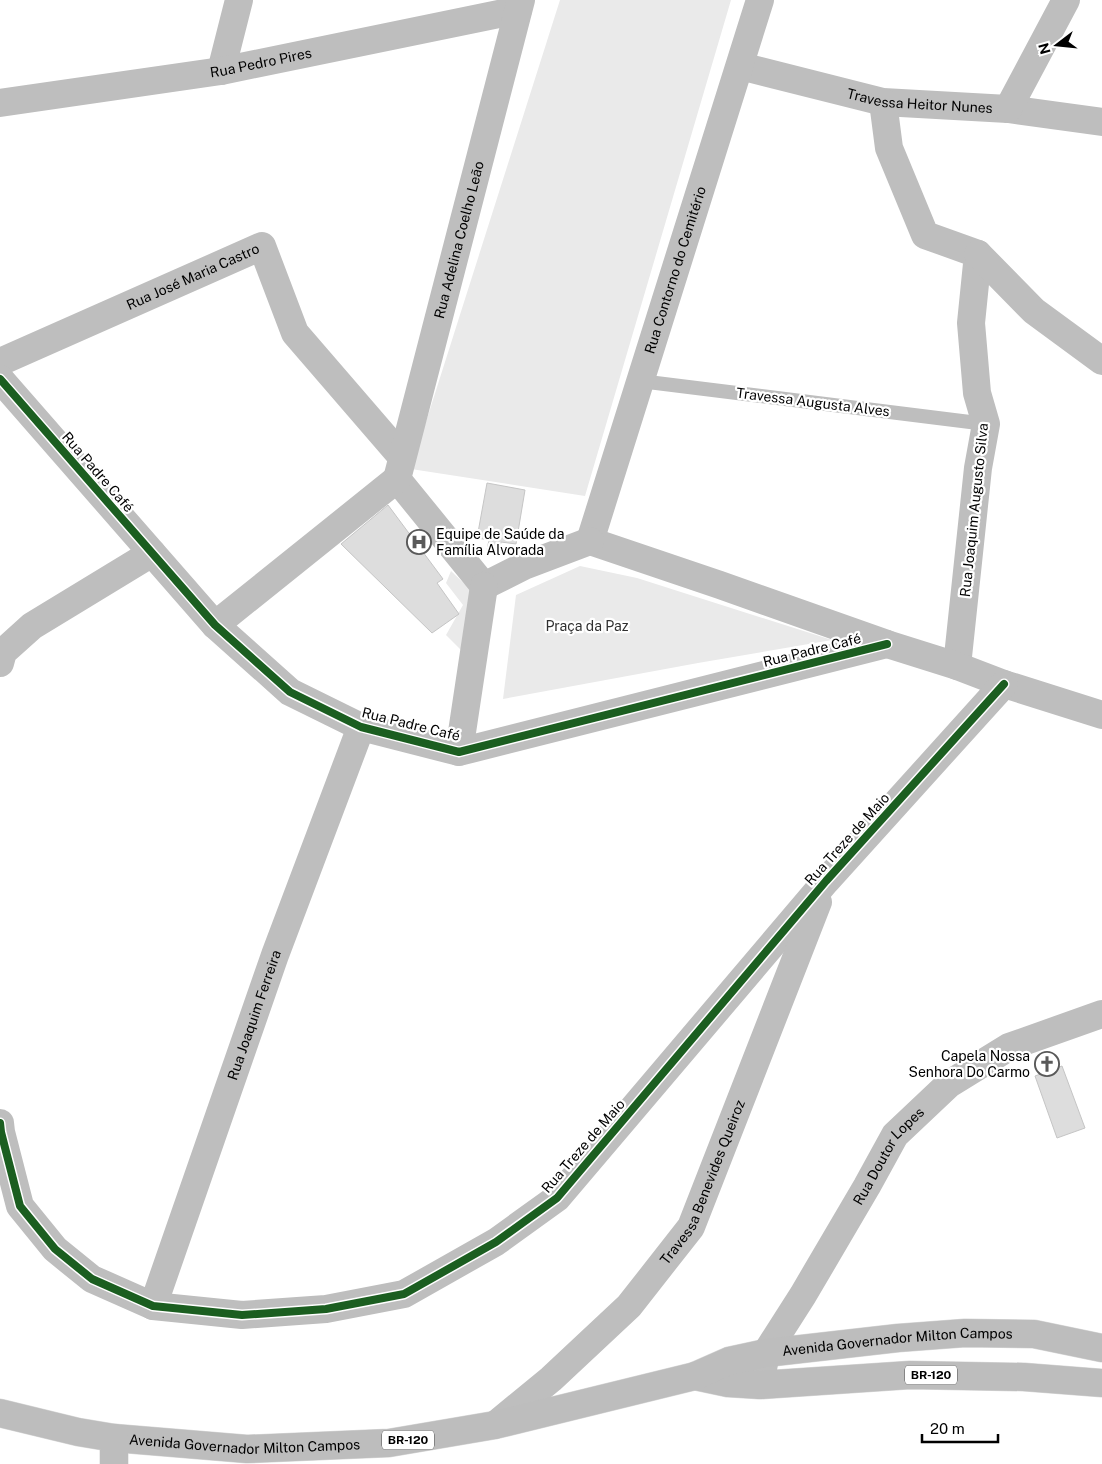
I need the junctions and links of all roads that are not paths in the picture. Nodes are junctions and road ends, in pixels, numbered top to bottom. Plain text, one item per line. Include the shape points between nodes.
1 (240, 0) edge
2 (760, 0) edge
3 (1066, 0) edge
4 (519, 5) edge
5 (740, 66) junction
6 (221, 71) junction
7 (883, 102) junction
8 (0, 103) edge
9 (1008, 109) junction
10 (1102, 122) edge
11 (978, 254) junction
12 (1102, 361) edge
13 (0, 362) edge
14 (0, 379) edge
15 (640, 381) junction
16 (986, 424) junction
17 (400, 468) junction
18 (590, 541) junction
19 (152, 553) junction
20 (484, 586) junction
21 (215, 625) junction
22 (887, 644) junction
23 (0, 663) edge
24 (957, 666) junction
25 (1004, 684) junction
26 (1102, 715) edge
27 (362, 727) junction
28 (459, 752) junction
29 (826, 881) junction
30 (1102, 1014) edge
31 (0, 1123) edge
32 (153, 1306) junction
33 (1102, 1348) edge
34 (766, 1353) junction
35 (695, 1376) junction
36 (1102, 1384) edge
37 (760, 1385) junction
38 (0, 1412) edge
39 (495, 1425) junction
40 (114, 1451) edge

1 - 6 street
2 - 5 street, Rua Contorno do Cemitério
3 - 9 street
4 - 6 street, Rua Pedro Pires
4 - 17 street, Rua Adelina Coelho Leão
5 - 7 street, Travessa Heitor Nunes
5 - 15 street, Rua Contorno do Cemitério
6 - 8 street, Rua Pedro Pires
7 - 9 street, Travessa Heitor Nunes
7 - 11 street via 889,148 925,235
9 - 10 street, Travessa Heitor Nunes
11 - 12 street via 1034,311
11 - 16 street, Rua Joaquim Augusto Silva via 972,323 977,393
13 - 17 street, Rua José Maria Castro via 262,246 296,333
14 - 19 street, Rua Padre Café
15 - 16 lane, Travessa Augusta Alves
15 - 18 street, Rua Contorno do Cemitério
16 - 24 street, Rua Joaquim Augusto Silva via 978,468
17 - 20 street
17 - 21 street
18 - 20 street via 524,566
18 - 22 street
19 - 21 street, Rua Padre Café
19 - 23 street via 32,626 3,652
20 - 28 street
21 - 27 street, Rua Padre Café via 290,692
22 - 24 street
22 - 28 street, Rua Padre Café
24 - 25 street
25 - 26 street
25 - 29 street, Rua Treze de Maio
27 - 28 street, Rua Padre Café
27 - 32 street, Rua Joaquim Ferreira via 275,956
29 - 32 street, Rua Treze de Maio via 557,1198 496,1242 404,1294 326,1310 242,1315
29 - 39 street, Travessa Benevides Queiroz via 691,1227 629,1306 551,1379
30 - 34 street, Rua Doutor Lopes via 1009,1047 949,1084 895,1135
31 - 32 street, Rua Treze de Maio via 20,1206 55,1249 92,1279
33 - 34 main road, Avenida Governador Milton Campos via 1034,1334 965,1333
34 - 35 main road, Avenida Governador Milton Campos / BR-120 via 729,1361
34 - 37 street, Rua Doutor Lopes
35 - 37 main road, Avenida Governador Milton Campos / BR-120
35 - 39 main road, Avenida Governador Milton Campos / BR-120
36 - 37 main road, Avenida Governador Milton Campos / BR-120 via 1024,1377 910,1375
38 - 40 main road, Avenida Governador Milton Campos / BR-120 via 78,1432
39 - 40 main road, Avenida Governador Milton Campos / BR-120 via 389,1443

